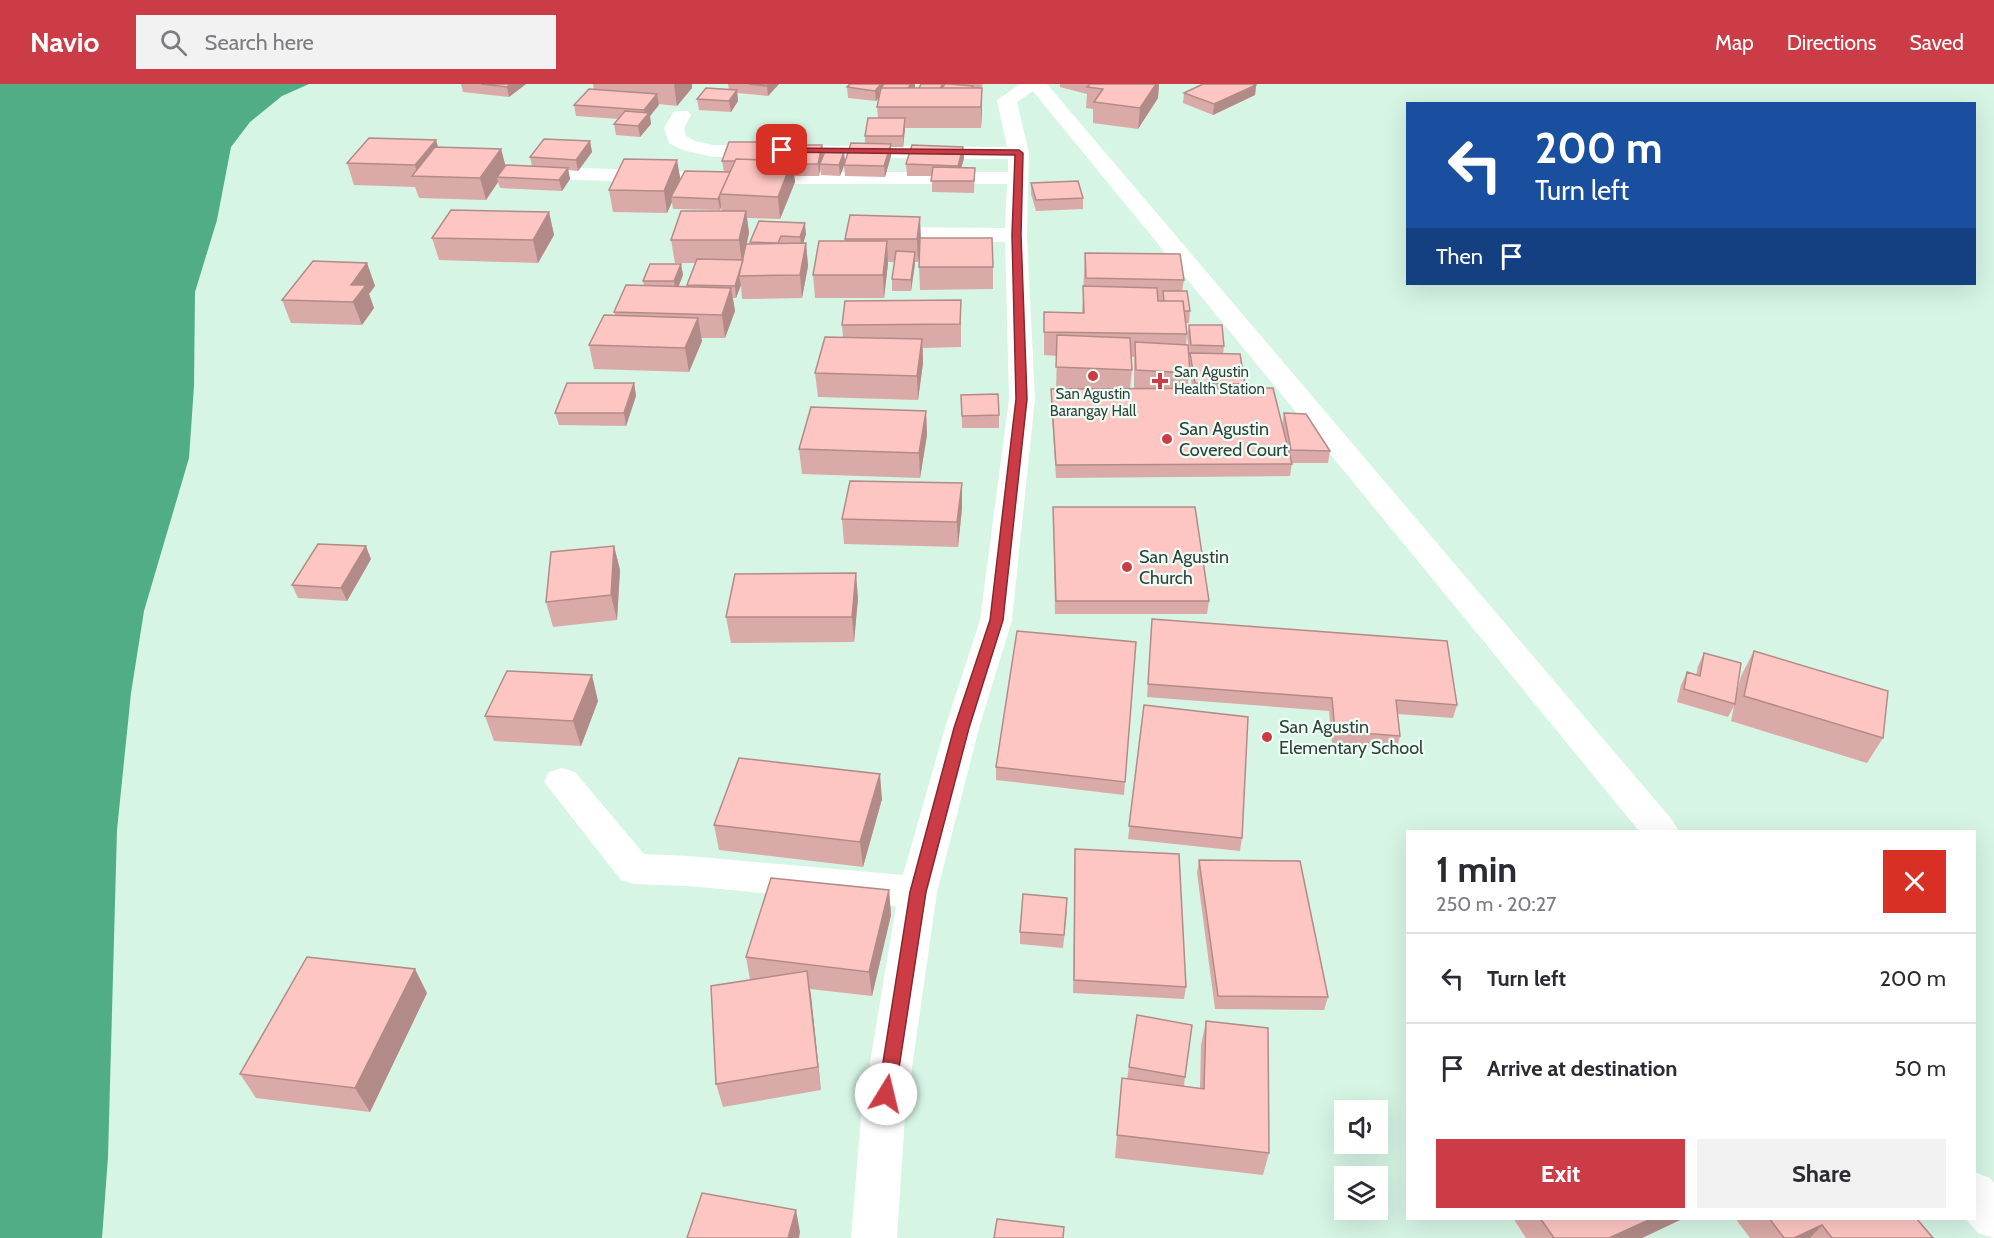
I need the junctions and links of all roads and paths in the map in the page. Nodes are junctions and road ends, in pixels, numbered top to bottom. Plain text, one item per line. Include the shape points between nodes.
1 (1035, 84) edge
2 (681, 115) dead end
3 (1018, 165) junction
4 (520, 172) edge
5 (871, 234) edge
6 (1016, 235) junction
7 (562, 782) dead end
8 (1659, 830) edge
9 (918, 892) junction
10 (1976, 1196) edge
11 (1994, 1217) edge
12 (874, 1238) edge

1 - 3 street via 1007,100
1 - 8 street
2 - 3 street via 674,128 676,139 713,152
3 - 4 street via 699,178
3 - 6 street
5 - 6 street
6 - 9 street via 1022,399 996,620
7 - 9 street via 634,868
9 - 12 street via 883,1117
10 - 11 street

